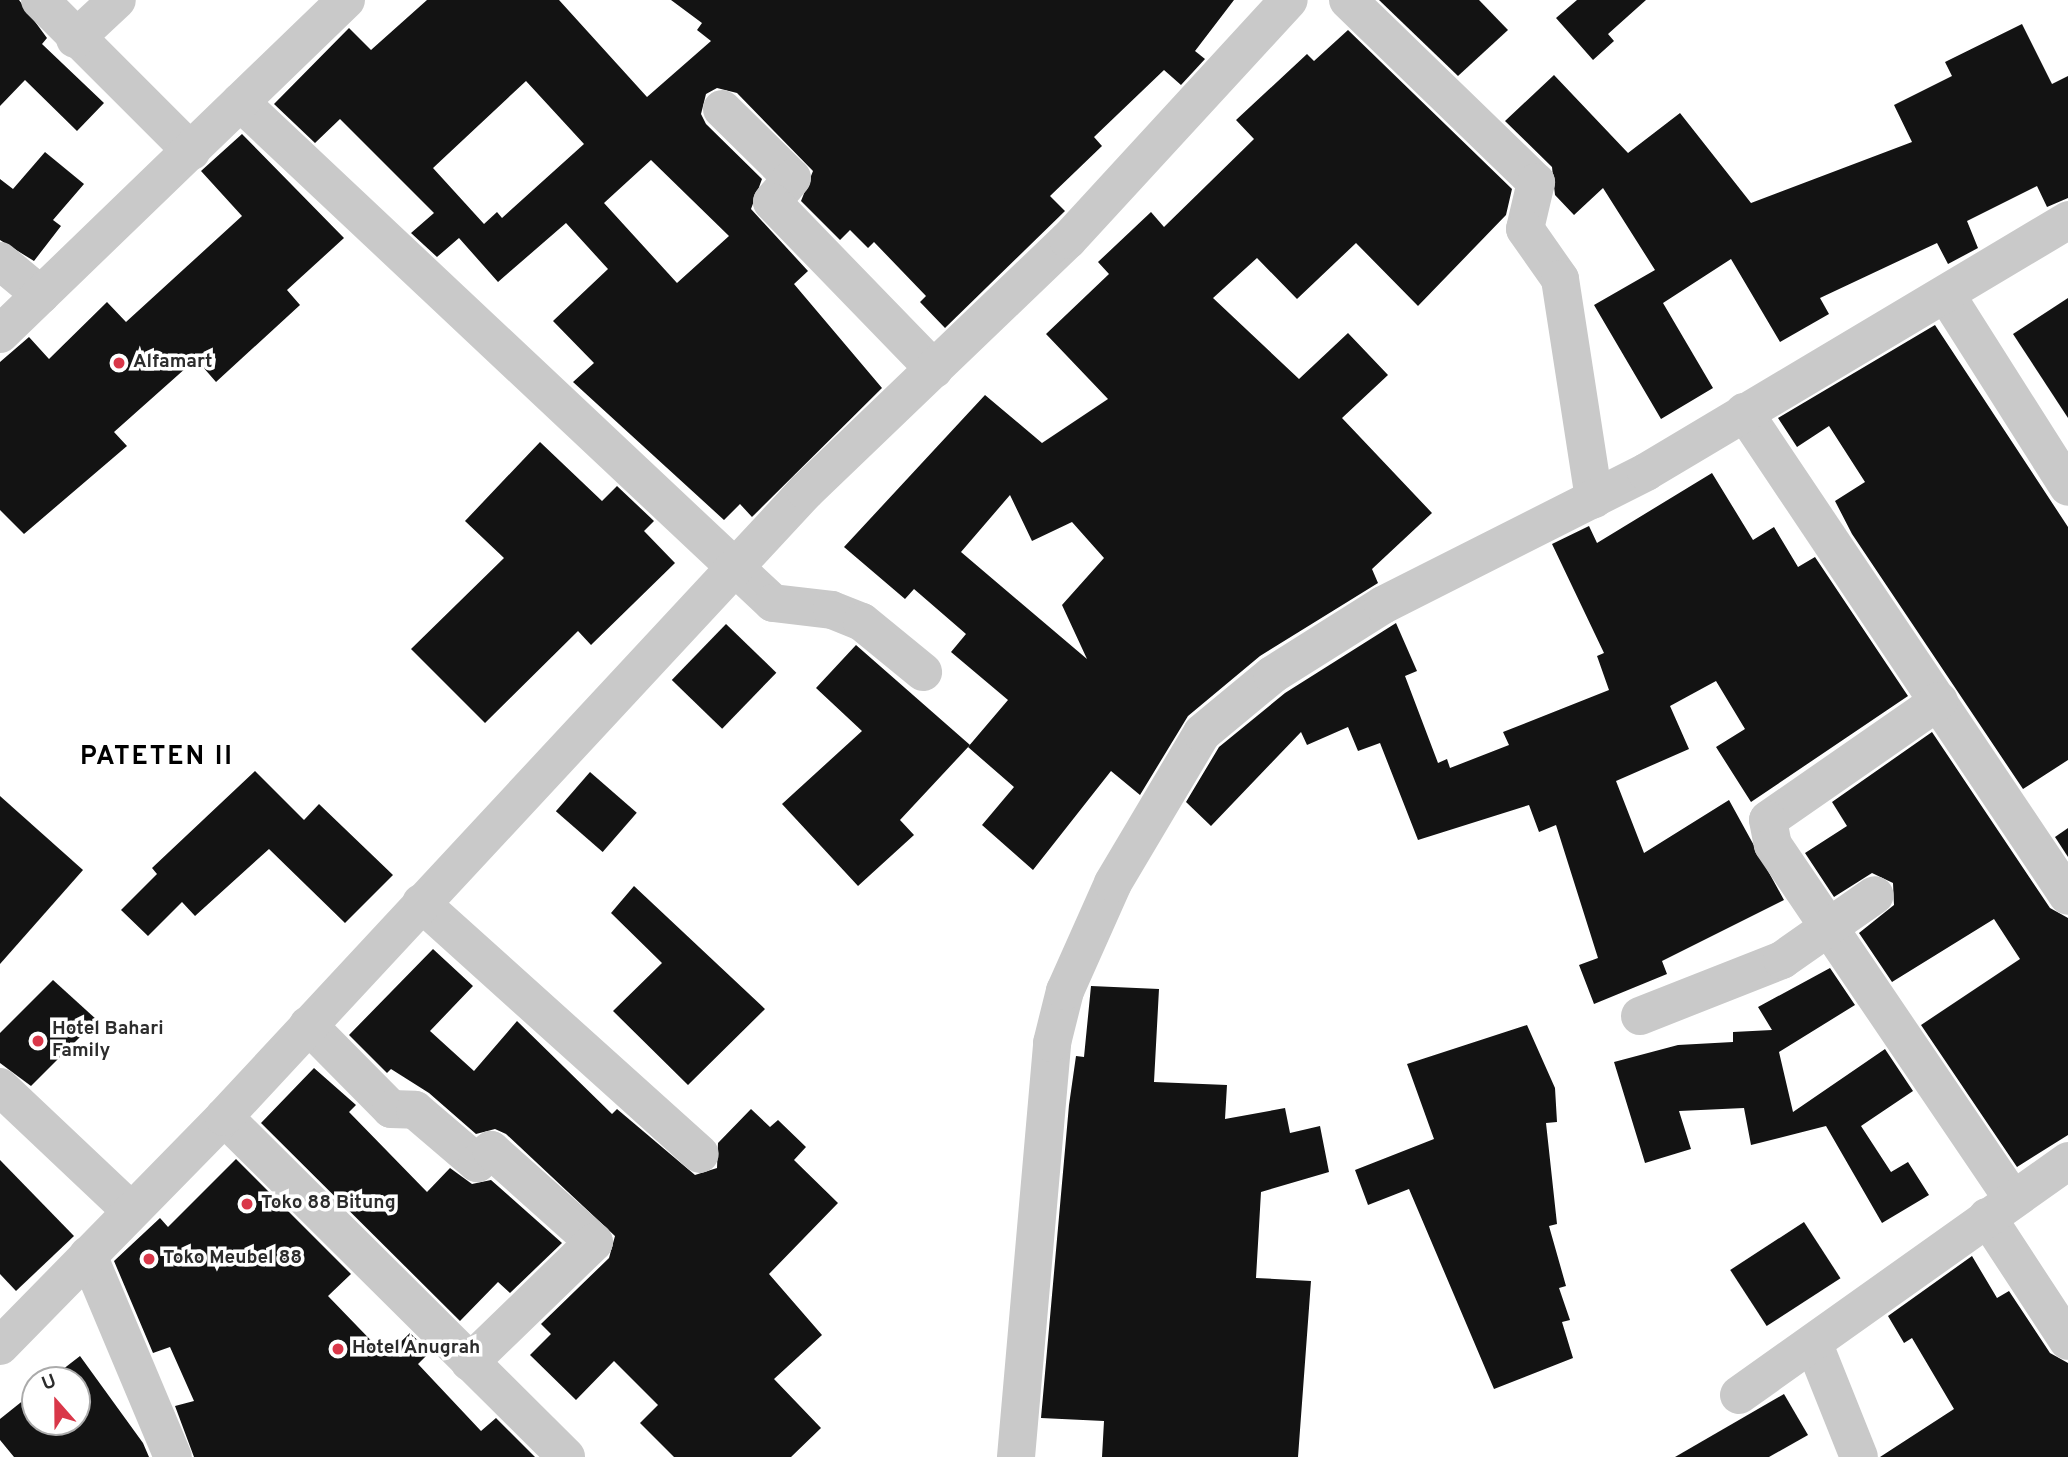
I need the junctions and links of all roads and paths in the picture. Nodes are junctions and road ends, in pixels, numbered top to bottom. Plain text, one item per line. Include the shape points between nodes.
1 (40, 0) edge
2 (117, 0) edge
3 (346, 0) edge
4 (1289, 0) edge
5 (1348, 0) edge
6 (75, 39) junction
7 (240, 102) junction
8 (722, 109) dead end
9 (191, 150) junction
10 (2068, 220) edge
11 (0, 261) edge
12 (41, 295) junction
13 (1947, 296) junction
14 (0, 334) edge
15 (934, 369) junction
16 (1744, 412) junction
17 (2066, 481) edge
18 (1594, 499) junction
19 (735, 566) junction
20 (923, 672) dead end
21 (1939, 701) junction
22 (1875, 895) dead end
23 (2068, 896) edge
24 (421, 903) junction
25 (1832, 929) junction
26 (1640, 1016) dead end
27 (308, 1025) junction
28 (0, 1087) edge
29 (224, 1117) junction
30 (700, 1154) dead end
31 (2068, 1161) edge
32 (2000, 1208) junction
33 (131, 1211) junction
34 (88, 1255) junction
35 (2068, 1341) edge
36 (0, 1346) edge
37 (1815, 1347) junction
38 (470, 1362) junction
39 (1739, 1395) dead end
40 (173, 1457) edge
41 (566, 1457) edge
42 (1016, 1457) edge
43 (1858, 1457) edge

1 - 6 street
2 - 6 street
3 - 7 street
4 - 15 street via 1068,240
5 - 18 street via 1536,182 1525,229 1560,279
6 - 9 street
7 - 9 street
7 - 19 street
8 - 15 street via 792,178 772,202
9 - 12 street
10 - 13 street
11 - 12 street
12 - 14 street
13 - 16 street
13 - 17 street
15 - 19 street
16 - 18 street
16 - 21 street
18 - 42 street via 1383,605 1272,675 1202,733 1174,774 1078,952 1052,1043
19 - 20 street via 773,604 832,610 862,622
19 - 24 street
21 - 23 street
21 - 25 street via 1768,820 1773,845
22 - 25 street
24 - 27 street
24 - 30 street
25 - 26 street via 1740,981
25 - 32 street
27 - 29 street
27 - 38 street via 391,1109 415,1110 477,1163 491,1150 594,1242
28 - 33 street
29 - 33 street
29 - 38 street
31 - 32 street
32 - 35 street
32 - 37 street
33 - 34 street
34 - 36 street
34 - 40 street
37 - 39 street
37 - 43 street
38 - 41 street

